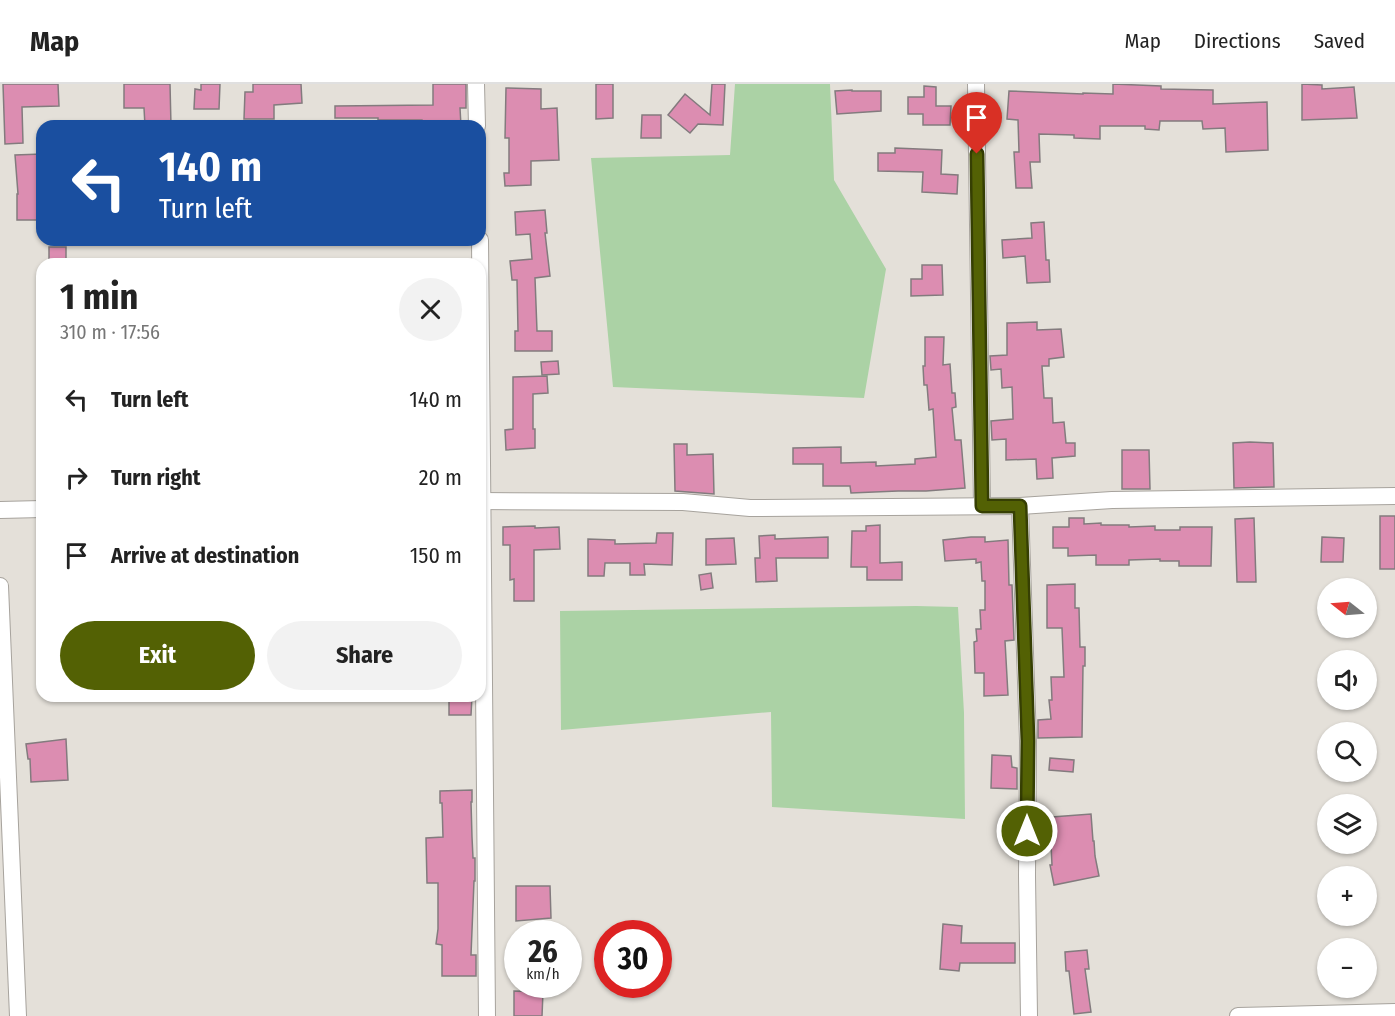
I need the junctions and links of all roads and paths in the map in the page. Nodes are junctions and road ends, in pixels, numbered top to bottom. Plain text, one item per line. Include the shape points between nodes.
1 (476, 84) edge
2 (976, 84) edge
3 (477, 120) edge
4 (1395, 496) edge
5 (486, 501) edge
6 (982, 506) junction
7 (1020, 506) junction
8 (36, 509) edge
9 (0, 510) edge
10 (0, 586) edge
11 (483, 702) edge
12 (1395, 1012) edge
13 (18, 1016) edge
14 (487, 1016) edge
15 (1029, 1016) edge
16 (1238, 1016) edge

1 - 3 street
2 - 6 street
4 - 7 street via 1168,498
5 - 6 street via 683,502 750,508
6 - 7 street
7 - 15 street via 1028,741
8 - 9 street
10 - 13 street
11 - 14 street
12 - 16 street

